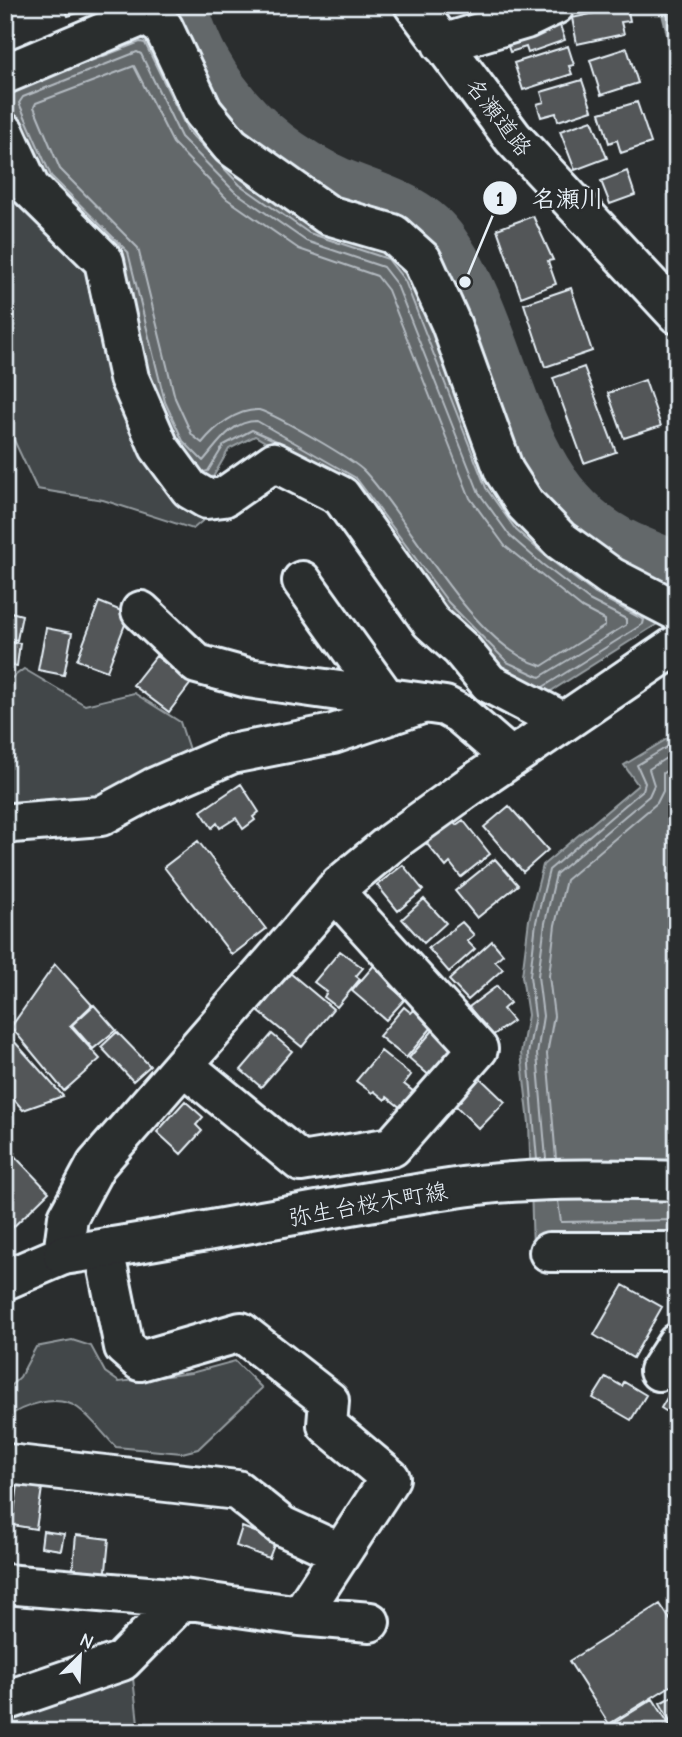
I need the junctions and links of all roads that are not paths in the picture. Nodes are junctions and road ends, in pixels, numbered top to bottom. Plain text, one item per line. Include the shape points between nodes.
1 (414, 5) edge
2 (555, 5) edge
3 (153, 13) edge
4 (442, 44) junction
5 (5, 74) edge
6 (5, 133) edge
7 (677, 314) edge
8 (302, 581) dead end
9 (141, 611) dead end
10 (677, 611) edge
11 (677, 645) edge
12 (385, 697) junction
13 (425, 703) junction
14 (564, 722) junction
15 (511, 758) junction
16 (12, 823) dead end
17 (334, 891) junction
18 (183, 1065) junction
19 (677, 1181) edge
20 (104, 1249) junction
21 (549, 1252) dead end
22 (677, 1252) edge
23 (62, 1255) junction
24 (5, 1280) edge
25 (8, 1464) dead end
26 (341, 1553) junction
27 (5, 1584) edge
28 (183, 1599) junction
29 (300, 1616) junction
30 (370, 1622) dead end
31 (5, 1701) edge

1 - 4 street, 名瀬道路
2 - 4 street via 526,19
3 - 5 street
3 - 10 street via 203,112 230,146 328,215 393,234 422,260 451,324 504,471 525,504 560,540 611,577
4 - 7 street, 名瀬道路 via 513,138
6 - 14 street via 30,188 104,261 129,378 159,447 190,489 208,499 224,497 274,462 341,496 430,622 489,682
8 - 12 street
9 - 12 street via 197,664 248,678
11 - 14 street
12 - 13 street
13 - 15 street via 460,714
13 - 16 street via 333,734 231,754 101,816
14 - 15 street
15 - 17 street via 392,842
17 - 18 street
17 - 18 street via 478,1049 401,1138 392,1147 301,1162
18 - 23 street via 96,1165 68,1217
19 - 20 street, 弥生台桜木町線 via 597,1179 451,1188
20 - 23 street, 弥生台桜木町線
20 - 26 street via 124,1348 139,1361 241,1332 329,1401 327,1424 390,1478
21 - 22 street
23 - 24 street, 弥生台桜木町線
25 - 26 street via 237,1490 282,1526
26 - 29 street
27 - 28 street
28 - 29 street
28 - 31 street via 122,1661
29 - 30 street

